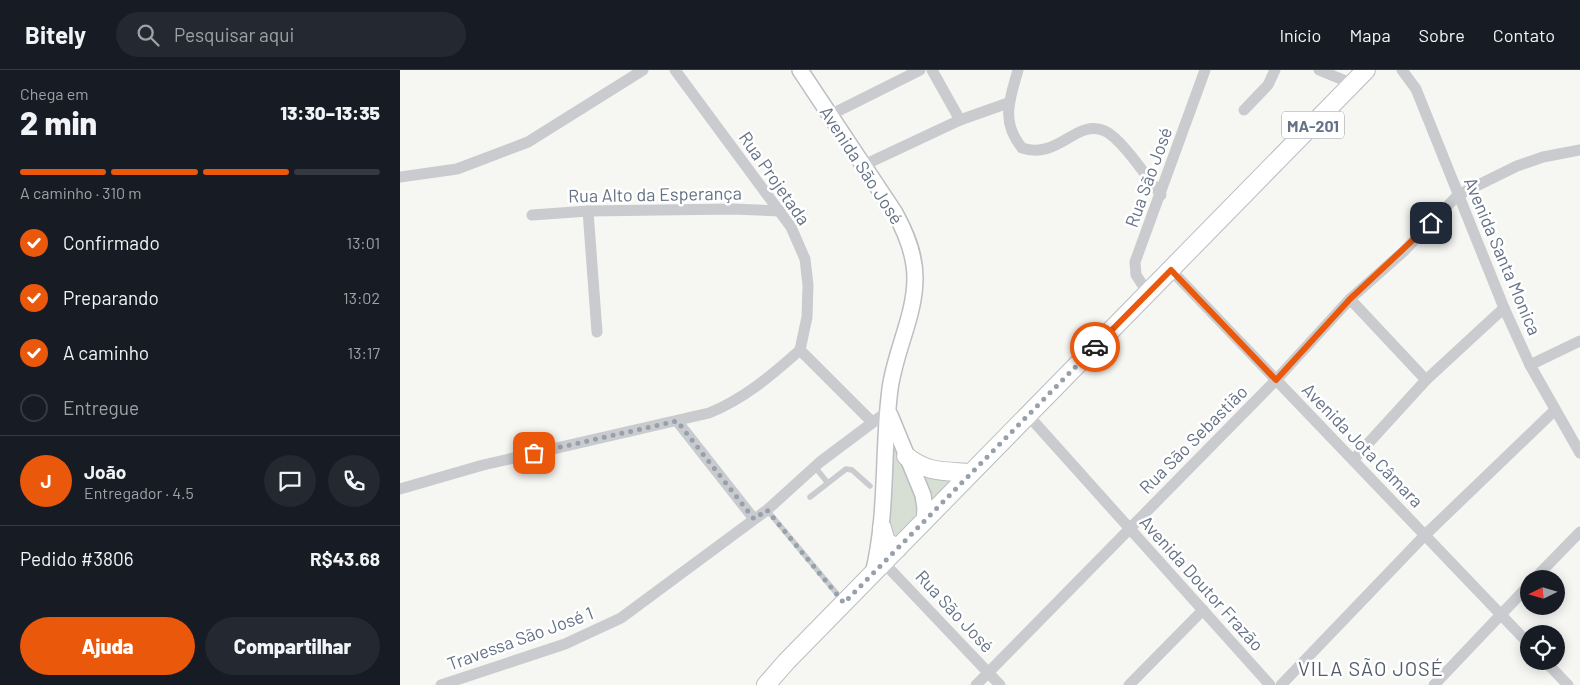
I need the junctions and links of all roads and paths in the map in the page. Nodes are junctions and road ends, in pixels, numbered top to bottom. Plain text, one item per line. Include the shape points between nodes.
1 (643, 70) edge
2 (675, 70) edge
3 (800, 70) edge
4 (920, 70) edge
5 (932, 70) edge
6 (1018, 70) edge
7 (1205, 70) edge
8 (1276, 70) edge
9 (1318, 70) edge
10 (1366, 70) edge
11 (1402, 70) edge
12 (1353, 84) junction
13 (1008, 103) junction
14 (1244, 110) dead end
15 (830, 114) junction
16 (960, 120) junction
17 (1579, 153) edge
18 (864, 165) junction
19 (400, 177) edge
20 (1161, 195) junction
21 (1458, 195) junction
22 (588, 211) junction
23 (780, 211) junction
24 (532, 215) dead end
25 (1171, 270) junction
26 (1148, 293) junction
27 (1350, 299) junction
28 (1504, 308) junction
29 (597, 332) dead end
30 (1580, 341) edge
31 (800, 350) junction
32 (1530, 365) junction
33 (1276, 380) junction
34 (1426, 380) junction
35 (1555, 410) junction
36 (888, 411) junction
37 (1028, 414) junction
38 (677, 421) junction
39 (872, 422) junction
40 (1580, 453) edge
41 (906, 456) junction
42 (1353, 460) junction
43 (815, 467) junction
44 (970, 472) junction
45 (827, 482) junction
46 (870, 486) dead end
47 (400, 489) edge
48 (810, 497) dead end
49 (767, 510) junction
50 (754, 519) junction
51 (924, 522) junction
52 (882, 528) junction
53 (1130, 528) junction
54 (1580, 532) edge
55 (1425, 535) junction
56 (898, 548) junction
57 (879, 569) junction
58 (1543, 570) edge
59 (1520, 594) edge
60 (844, 603) junction
61 (1203, 610) junction
62 (1500, 614) junction
63 (1520, 635) edge
64 (1554, 670) edge
65 (988, 672) junction
66 (441, 685) edge
67 (766, 685) edge
68 (976, 685) edge
69 (1000, 685) edge
70 (1129, 685) edge
71 (1270, 685) edge
72 (1281, 685) edge
73 (1434, 685) edge
74 (1568, 685) edge

1 - 19 street via 528,142 457,168
2 - 23 street, Rua Projetada
3 - 15 street, Avenida São José
4 - 15 street
5 - 16 street
6 - 13 street
7 - 20 street, Rua São José
8 - 14 street via 1268,85
9 - 12 street
10 - 12 main road, MA-201
11 - 21 street, Avenida Santa Monica via 1416,88
12 - 25 main road, MA-201
13 - 16 street
13 - 20 street via 1009,124 1022,148 1043,152 1085,129 1096,128 1106,132 1126,150
15 - 18 street, Avenida São José
16 - 18 street
17 - 21 street, Rua São Sebastião via 1543,157 1517,166
18 - 36 street, Avenida São José via 905,231 914,264 915,290 892,376
20 - 26 street, Rua São José via 1135,262 1136,276
21 - 27 street, Rua São Sebastião via 1403,252
21 - 28 street, Avenida Santa Monica
22 - 23 street, Rua Alto da Esperança
22 - 24 street, Rua Alto da Esperança
22 - 29 street
23 - 31 street, Rua Projetada via 805,259 807,317
25 - 26 main road, MA-201
25 - 33 street, Avenida Jota Câmara
26 - 37 main road, MA-201
27 - 33 street, Rua São Sebastião
27 - 34 street
28 - 32 street, Avenida Santa Monica
28 - 34 street
30 - 32 street
31 - 38 street via 752,390 723,408
31 - 39 street
32 - 35 street, Avenida Santa Monica
33 - 42 street, Avenida Jota Câmara
33 - 53 street, Rua São Sebastião
34 - 42 street
35 - 40 street, Avenida Santa Monica
35 - 55 street
36 - 39 street, Travessa São José 1
36 - 41 street, Avenida São José
36 - 52 street, Avenida São José
37 - 44 main road, MA-201
37 - 53 street, Avenida Doutor Frazão
38 - 47 street via 483,465
38 - 50 street
39 - 43 street, Travessa São José 1
41 - 44 main road via 930,470
41 - 51 street, Avenida São José via 924,501
42 - 55 street, Avenida Jota Câmara
43 - 45 lane
43 - 49 street, Travessa São José 1
44 - 51 main road, MA-201
45 - 46 lane via 849,469
45 - 48 lane
49 - 50 street, Travessa São José 1
49 - 60 lane
50 - 66 street, Travessa São José 1 via 621,618 565,644
51 - 56 main road, MA-201
52 - 56 main road via 886,542
52 - 57 street, Avenida São José
53 - 61 street, Avenida Doutor Frazão
53 - 65 street, Rua São Sebastião
54 - 58 street
55 - 62 street, Avenida Jota Câmara
55 - 72 street
56 - 57 main road, MA-201
57 - 60 main road, MA-201
57 - 65 street, Rua São José
59 - 62 street
60 - 67 main road, MA-201
61 - 70 street
61 - 71 street, Avenida Doutor Frazão
62 - 63 street, Avenida Jota Câmara
62 - 73 street
64 - 74 street
65 - 68 street, Rua São Sebastião
65 - 69 street, Rua São José

